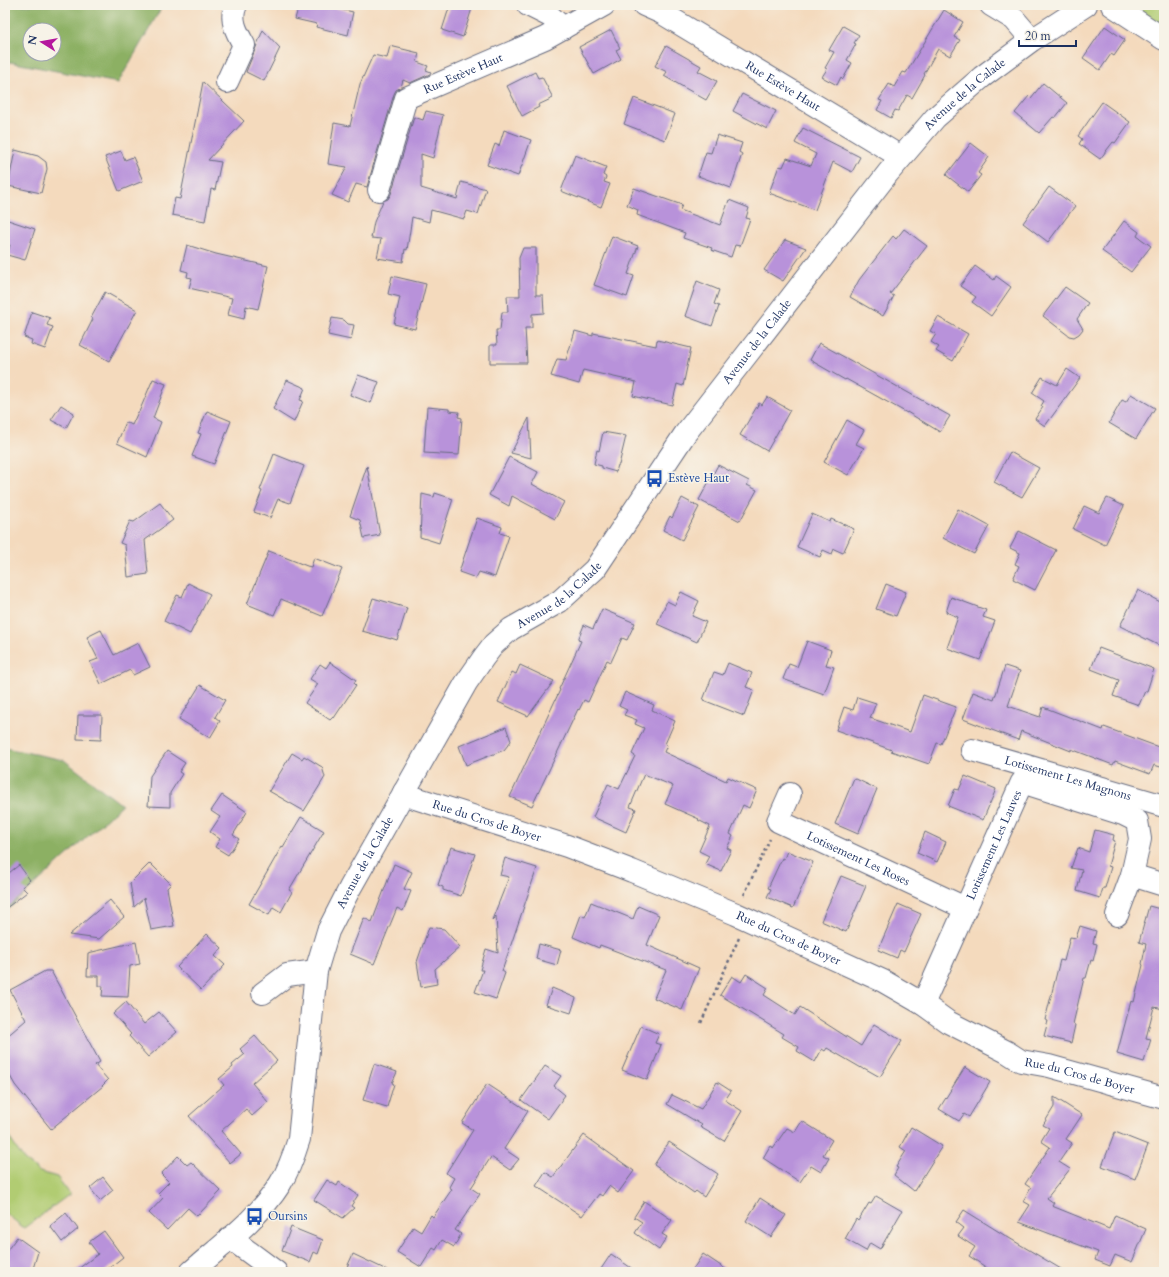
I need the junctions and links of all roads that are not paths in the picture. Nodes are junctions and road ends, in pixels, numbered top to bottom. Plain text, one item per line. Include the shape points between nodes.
1 (236, 5) edge
2 (528, 5) edge
3 (604, 5) edge
4 (644, 5) edge
5 (992, 5) edge
6 (1086, 5) edge
7 (1112, 5) edge
8 (563, 28) junction
9 (1164, 39) edge
10 (1032, 40) junction
11 (227, 82) dead end
12 (901, 157) junction
13 (379, 190) dead end
14 (972, 750) dead end
15 (1025, 774) junction
16 (404, 792) junction
17 (790, 794) dead end
18 (1164, 806) edge
19 (1132, 875) junction
20 (1164, 885) edge
21 (965, 908) junction
22 (1117, 915) dead end
23 (316, 972) junction
24 (263, 993) dead end
25 (923, 1004) junction
26 (1164, 1098) edge
27 (230, 1238) junction
28 (191, 1272) edge
29 (276, 1272) edge

1 - 11 street via 234,28 244,45
2 - 8 street via 550,16
3 - 8 street, Rue Estève Haut
4 - 12 street, Rue Estève Haut via 662,13
5 - 10 street via 1014,19
6 - 10 street, Avenue de la Calade
7 - 9 street
8 - 13 street, Rue Estève Haut via 406,98
10 - 12 street, Avenue de la Calade via 982,77 935,118
12 - 16 street, Avenue de la Calade via 685,434 595,569 560,601 511,630 494,644 466,683
14 - 15 street, Lotissement Les Magnons
15 - 18 street, Lotissement Les Magnons
15 - 19 street, Lotissement Les Lauves via 1137,821 1140,839
15 - 21 street, Lotissement Les Lauves
16 - 23 street, Avenue de la Calade via 328,931
16 - 25 street, Rue du Cros de Boyer via 412,797 567,846 632,871 742,916 884,981
17 - 21 street, Lotissement Les Roses via 778,821
19 - 20 street
19 - 22 street, Lotissement Les Lauves
21 - 25 street, Lotissement Les Lauves
23 - 24 street via 287,975
23 - 27 street, Avenue de la Calade via 299,1139 291,1164 280,1184 259,1211
25 - 26 street, Rue du Cros de Boyer via 948,1022 1021,1061 1049,1066
27 - 28 street, Avenue de la Calade
27 - 29 street

